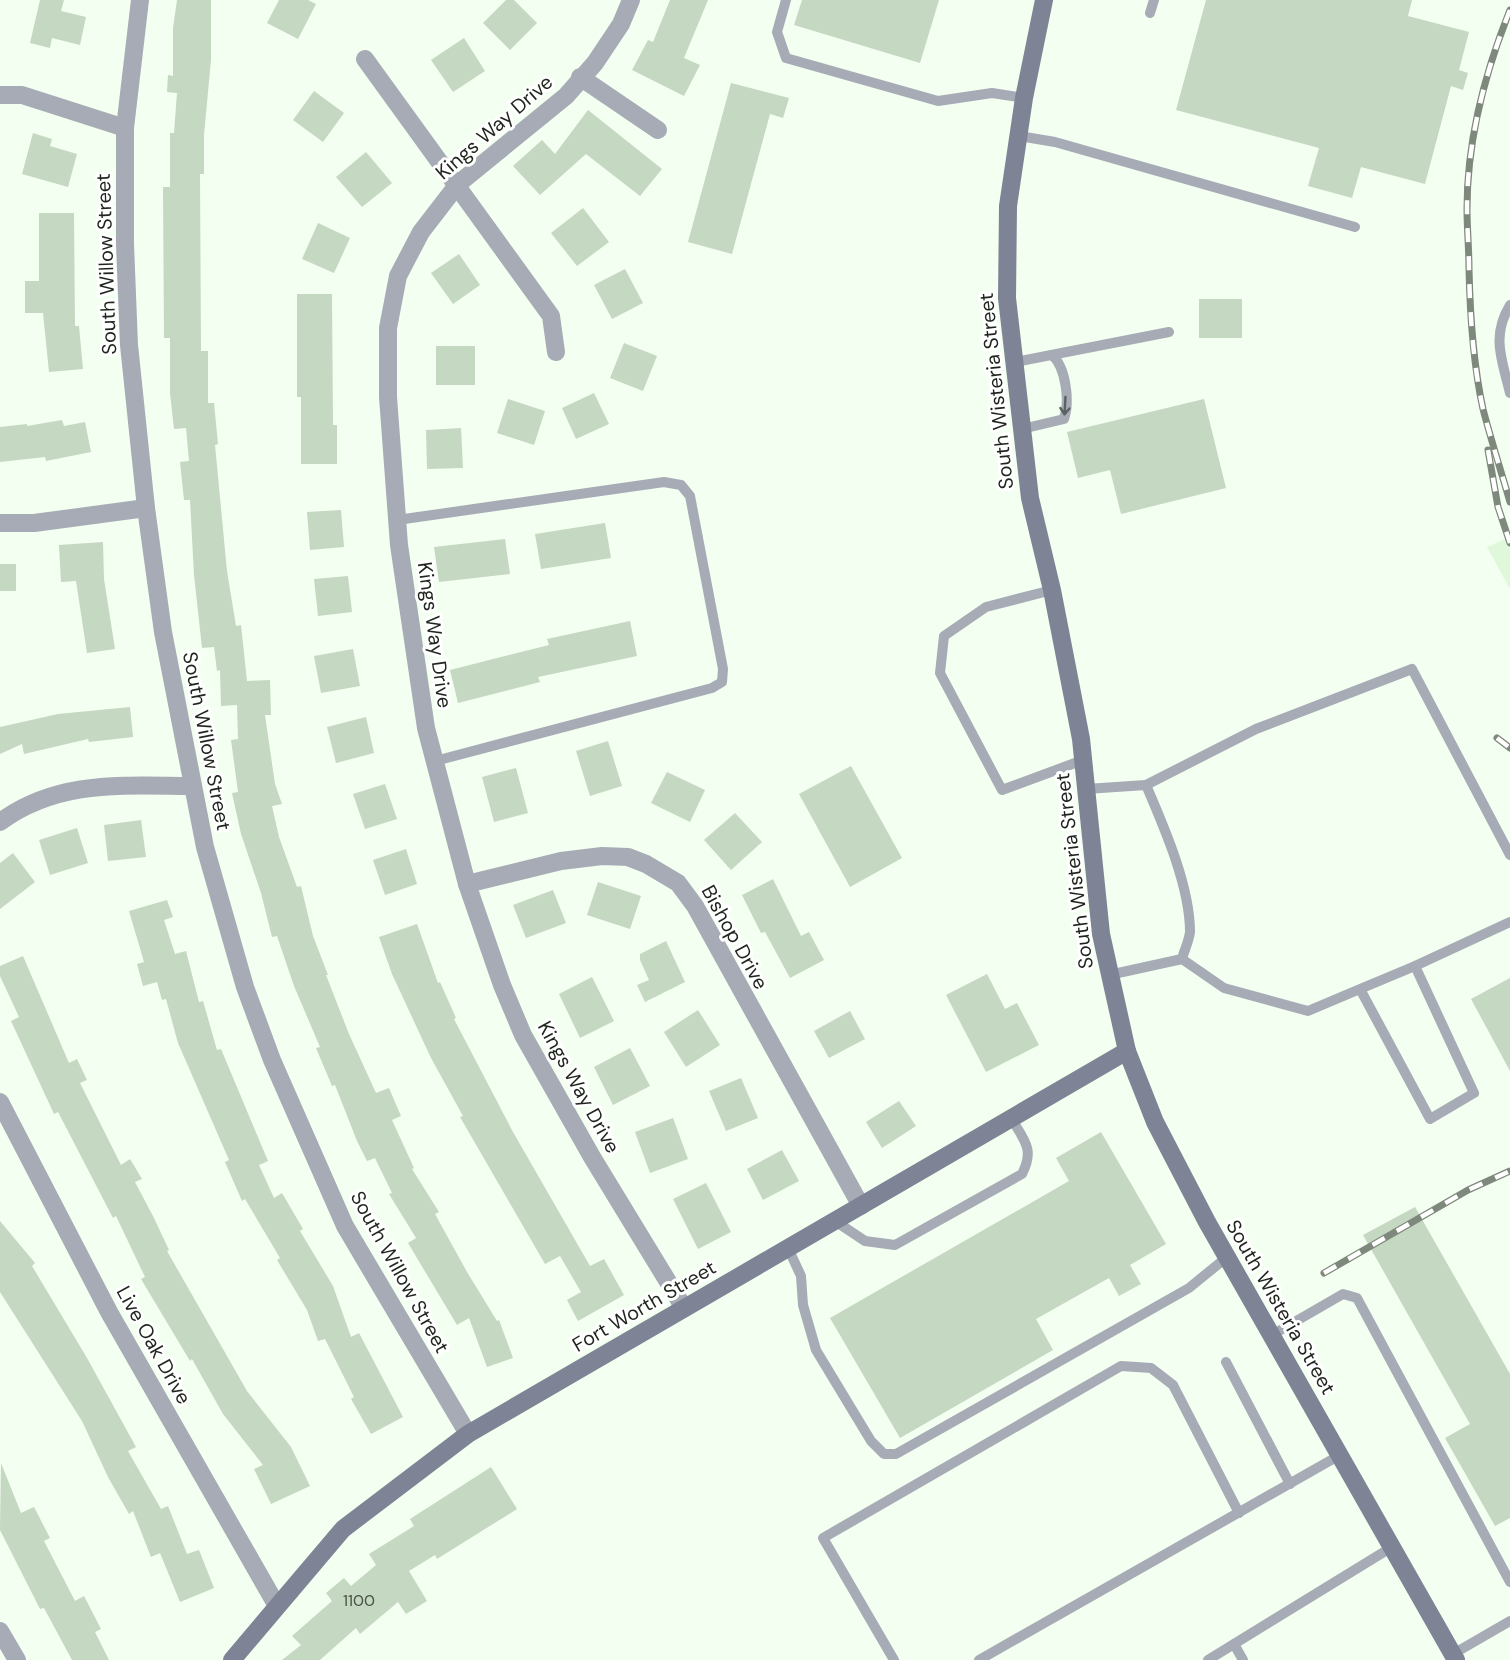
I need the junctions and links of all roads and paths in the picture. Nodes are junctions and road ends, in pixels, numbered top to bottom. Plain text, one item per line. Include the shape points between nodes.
1 (140, 0) edge
2 (631, 0) edge
3 (786, 0) edge
4 (1044, 0) edge
5 (1154, 0) edge
6 (1150, 13) dead end
7 (365, 59) dead end
8 (580, 77) junction
9 (0, 95) edge
10 (1024, 98) junction
11 (125, 128) junction
12 (658, 130) dead end
13 (1018, 136) junction
14 (458, 184) junction
15 (1355, 227) dead end
16 (1510, 305) edge
17 (1170, 332) dead end
18 (556, 352) dead end
19 (1052, 355) junction
20 (1015, 362) junction
21 (1510, 393) edge
22 (1022, 429) junction
23 (146, 508) junction
24 (397, 520) junction
25 (0, 523) edge
26 (1052, 590) junction
27 (1083, 760) junction
28 (435, 761) junction
29 (1146, 785) junction
30 (193, 786) junction
31 (1086, 789) junction
32 (0, 822) edge
33 (1510, 855) edge
34 (466, 884) junction
35 (1510, 922) edge
36 (1182, 959) junction
37 (1415, 966) junction
38 (1109, 975) junction
39 (1360, 989) junction
40 (1127, 1051) junction
41 (0, 1102) edge
42 (1011, 1118) junction
43 (861, 1206) junction
44 (835, 1221) junction
45 (788, 1248) junction
46 (1227, 1257) junction
47 (684, 1308) junction
48 (1272, 1335) junction
49 (1226, 1362) dead end
50 (468, 1434) junction
51 (1340, 1455) junction
52 (1290, 1484) junction
53 (1239, 1513) junction
54 (1392, 1547) junction
55 (1510, 1582) edge
56 (277, 1606) junction
57 (1510, 1621) edge
58 (0, 1630) edge
59 (1234, 1644) junction
60 (1454, 1657) edge
61 (17, 1660) edge
62 (232, 1660) edge
63 (894, 1660) edge
64 (979, 1660) edge
65 (1208, 1660) edge
66 (1243, 1660) edge

1 - 11 street, South Willow Street
2 - 8 street, Kings Way Drive via 621,24 595,63
3 - 10 lane via 777,32 786,58 938,101 992,93
4 - 10 street, South Wisteria Street
5 - 6 lane
7 - 14 street
8 - 12 street
8 - 14 street, Kings Way Drive via 566,96
9 - 11 street via 22,95
10 - 13 street, South Wisteria Street
11 - 23 street, South Willow Street via 129,345
13 - 15 lane via 1055,142
13 - 20 street, South Wisteria Street via 1008,207 1007,298
14 - 18 street via 551,316
14 - 24 street, Kings Way Drive via 420,232 398,276 387,328 387,397
16 - 21 lane via 1501,320 1498,341
17 - 19 lane
19 - 20 lane
19 -> 22 lane via 1061,369 1068,409 1064,419
20 - 22 street, South Wisteria Street
22 - 26 street, South Wisteria Street via 1030,498
23 - 25 street via 34,523
23 - 30 street, South Willow Street via 163,632
24 - 28 street, Kings Way Drive via 426,728
24 - 28 lane via 664,482 681,485 690,496 723,669 722,682 712,688
26 - 27 street, South Wisteria Street
26 - 27 lane via 986,607 944,636 940,673 1002,790
27 - 31 street, South Wisteria Street
28 - 34 street, Kings Way Drive
29 - 31 lane
29 - 33 lane via 1256,729 1413,669
29 - 36 lane via 1186,900 1190,934
30 - 32 street via 72,789 19,808
30 - 50 street, South Willow Street via 205,847 245,987 272,1060 345,1226
31 - 38 street, South Wisteria Street
34 - 43 street, Bishop Drive via 561,861 602,856 628,857 678,883 695,906
34 - 47 street, Kings Way Drive via 523,1035
35 - 37 lane
36 - 38 lane
36 - 39 lane via 1224,988 1308,1011
37 - 39 lane
37 - 39 lane via 1474,1093 1430,1119
38 - 40 street, South Wisteria Street
40 - 42 street, Fort Worth Street
40 - 46 street, South Wisteria Street via 1155,1122
41 - 56 street, Live Oak Drive via 109,1312
42 - 43 street, Fort Worth Street
42 - 44 lane via 1027,1145 1030,1159 1022,1174 895,1245 865,1240
43 - 44 street, Fort Worth Street
44 - 45 street, Fort Worth Street
45 - 46 lane via 801,1276 803,1305 816,1350 871,1441 884,1454 896,1454 1190,1288
45 - 47 street, Fort Worth Street
46 - 48 street, South Wisteria Street
47 - 50 street, Fort Worth Street
48 - 51 street, South Wisteria Street
48 - 55 lane via 1343,1294 1357,1298
49 - 52 lane
50 - 56 street, Fort Worth Street via 343,1529
51 - 52 lane
51 - 54 street, South Wisteria Street
52 - 53 lane
53 - 63 lane via 1173,1385 1151,1368 1120,1366 823,1538
53 - 64 lane
54 - 59 lane
54 - 60 street, South Wisteria Street
56 - 62 street, Fort Worth Street
57 - 60 lane
58 - 61 street
59 - 65 lane
59 - 66 lane

